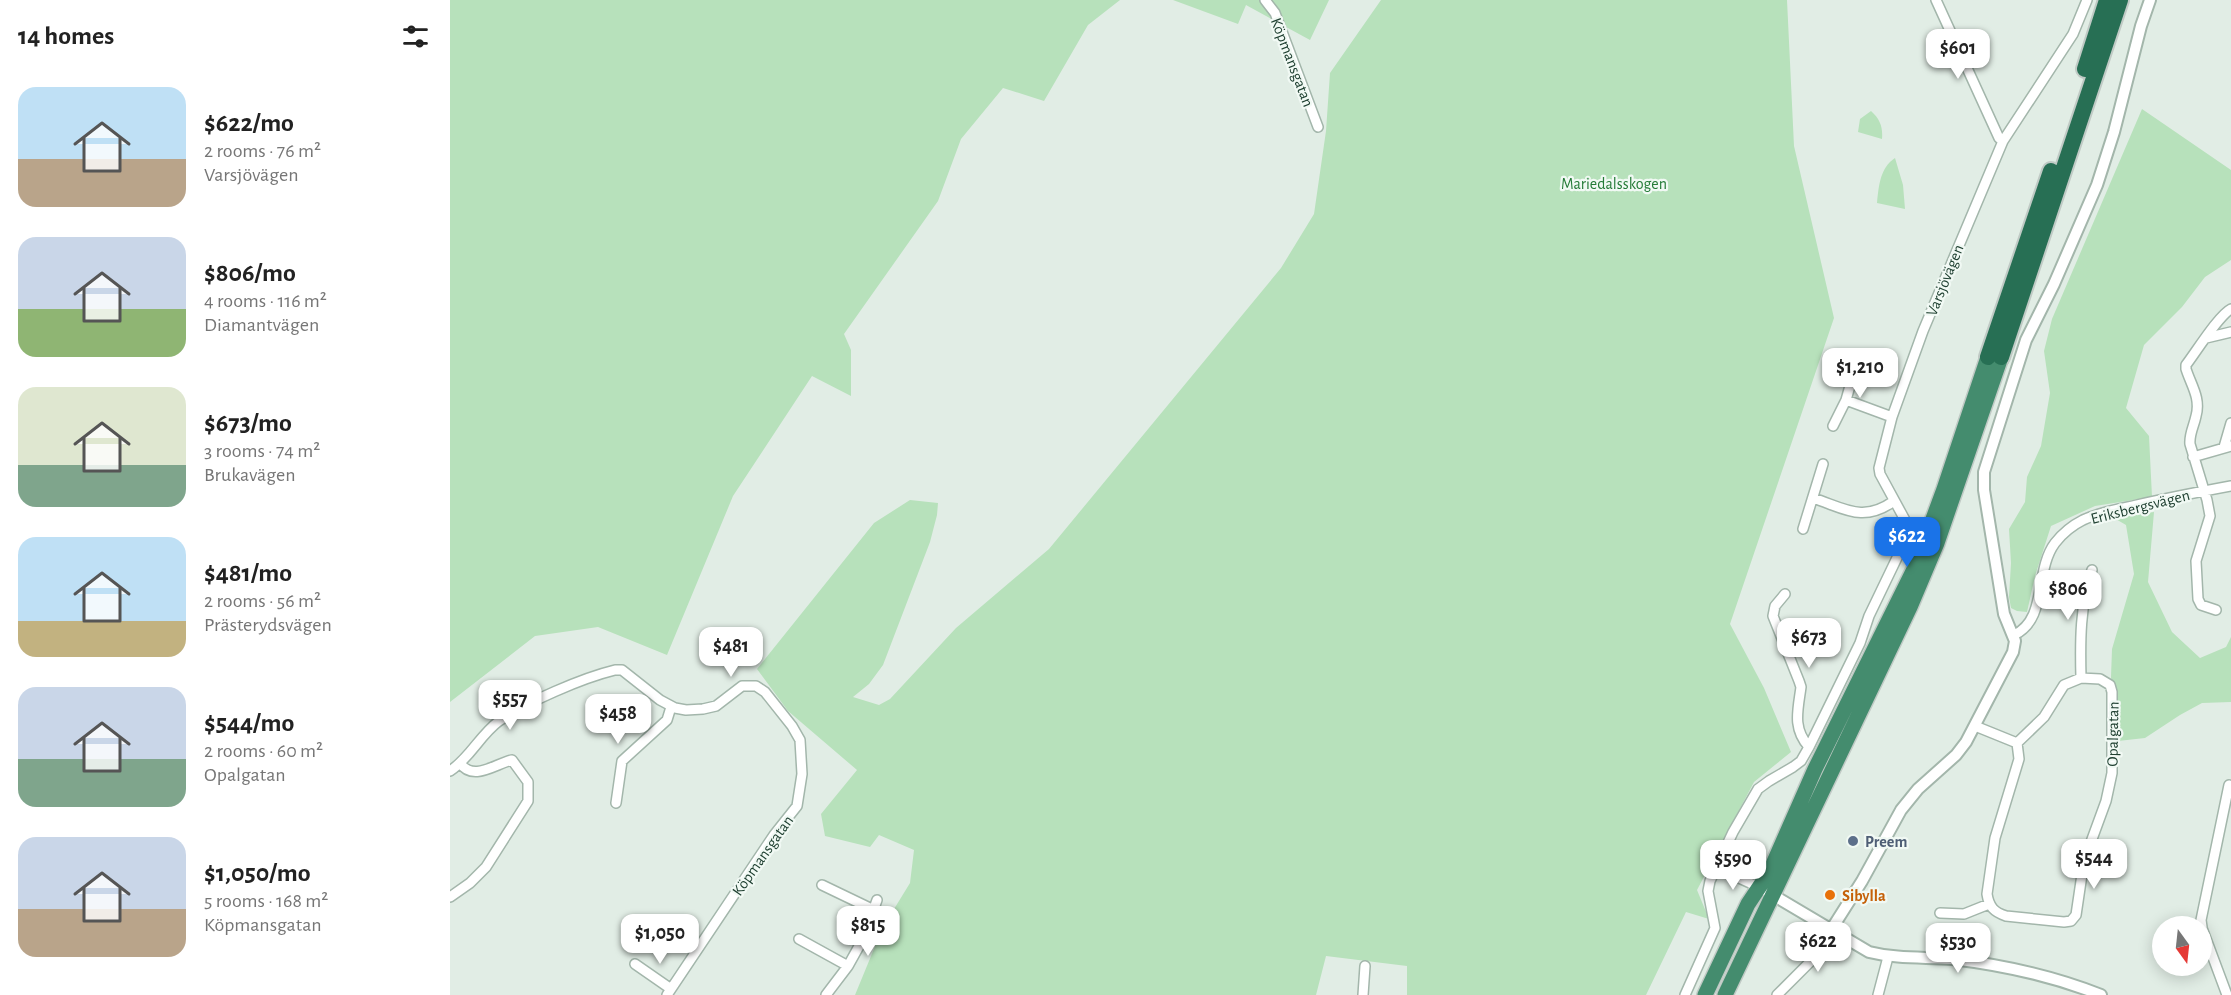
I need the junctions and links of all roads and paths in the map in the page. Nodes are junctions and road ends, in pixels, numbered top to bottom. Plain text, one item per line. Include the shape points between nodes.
1 (1264, 0) edge
2 (1936, 0) edge
3 (2087, 0) edge
4 (2107, 0) edge
5 (2120, 0) edge
6 (2150, 0) edge
7 (1318, 127) dead end
8 (2003, 141) junction
9 (2231, 309) edge
10 (2231, 332) edge
11 (2206, 338) junction
12 (1994, 357) junction
13 (1857, 361) dead end
14 (1846, 400) junction
15 (1892, 417) junction
16 (2231, 423) edge
17 (1833, 426) dead end
18 (2228, 446) edge
19 (2193, 457) junction
20 (1823, 464) dead end
21 (2231, 486) edge
22 (2205, 491) junction
23 (1814, 498) junction
24 (1894, 501) junction
25 (1803, 529) dead end
26 (2092, 570) dead end
27 (1785, 594) dead end
28 (2216, 610) dead end
29 (2014, 635) junction
30 (2081, 678) junction
31 (671, 707) junction
32 (1975, 726) junction
33 (2017, 743) junction
34 (1809, 747) junction
35 (460, 763) junction
36 (450, 771) edge
37 (2228, 789) dead end
38 (616, 803) dead end
39 (1717, 868) junction
40 (822, 885) dead end
41 (1767, 891) junction
42 (450, 897) edge
43 (877, 900) dead end
44 (1989, 904) junction
45 (874, 910) junction
46 (1940, 913) dead end
47 (2202, 916) edge
48 (1831, 930) junction
49 (799, 939) dead end
50 (2212, 954) edge
51 (1888, 957) junction
52 (634, 964) dead end
53 (848, 966) junction
54 (1365, 966) dead end
55 (669, 992) edge
56 (826, 995) edge
57 (1363, 995) edge
58 (1685, 995) edge
59 (1705, 995) edge
60 (1725, 995) edge
61 (1777, 995) edge
62 (1878, 995) edge
63 (2101, 995) edge
64 (2227, 995) edge

1 - 7 street, Köpmansgatan via 1275,13
2 - 8 street
3 - 8 street, Varsjövägen via 2073,34
4 - 12 highway
5 - 12 highway
6 - 29 street via 2097,185 2021,354 1984,472 2004,614
8 - 15 street, Varsjövägen via 1923,331
9 - 11 street
10 - 11 street
11 - 19 street via 2186,365 2198,406 2190,437
12 - 41 highway via 1924,575
13 - 14 street
14 - 15 street
14 - 17 street
15 - 24 street, Varsjövägen via 1879,468
16 - 18 street
18 - 19 street
19 - 22 street
20 - 23 street
21 - 22 street, Eriksbergsvägen
22 - 28 street via 2210,516 2196,561 2198,600
22 - 29 street, Eriksbergsvägen via 2098,514 2074,525 2055,543 2046,561 2031,622
23 - 24 street via 1861,514
23 - 25 street
24 - 34 street, Varsjövägen via 1906,525 1906,539
26 - 30 street via 2080,633
27 - 34 street via 1775,606 1773,616 1801,687 1797,726
29 - 32 street via 2013,652
30 - 33 street via 2064,685 2044,717
30 - 44 street, Opalgatan via 2100,679 2110,685 2113,754 2106,801 2084,861 2076,915 2064,922 2006,916 1997,914
31 - 35 street via 622,670 615,670 570,686 499,722
31 - 38 street via 667,720 622,761
31 - 55 street, Köpmansgatan via 710,708 742,687 761,688 800,740 802,774 797,806
32 - 33 street
32 - 48 street via 1956,755 1901,810
33 - 44 street via 2019,759 1995,838
34 - 39 street, Varsjövägen via 1801,760 1752,797
35 - 36 street
35 - 42 street via 465,771 473,773 512,760 528,782 528,801 486,867
37 - 47 street
39 - 41 street
39 - 58 street, Varsjövägen via 1708,891 1715,928
40 - 45 street
41 - 48 street
41 - 59 highway via 1748,904
41 - 60 highway
43 - 45 street
44 - 46 street via 1964,914
45 - 53 street
48 - 51 street
48 - 61 street via 1810,962
49 - 53 street
50 - 64 street
51 - 62 street
51 - 63 street via 2001,966
52 - 55 street
53 - 56 street
54 - 57 street

